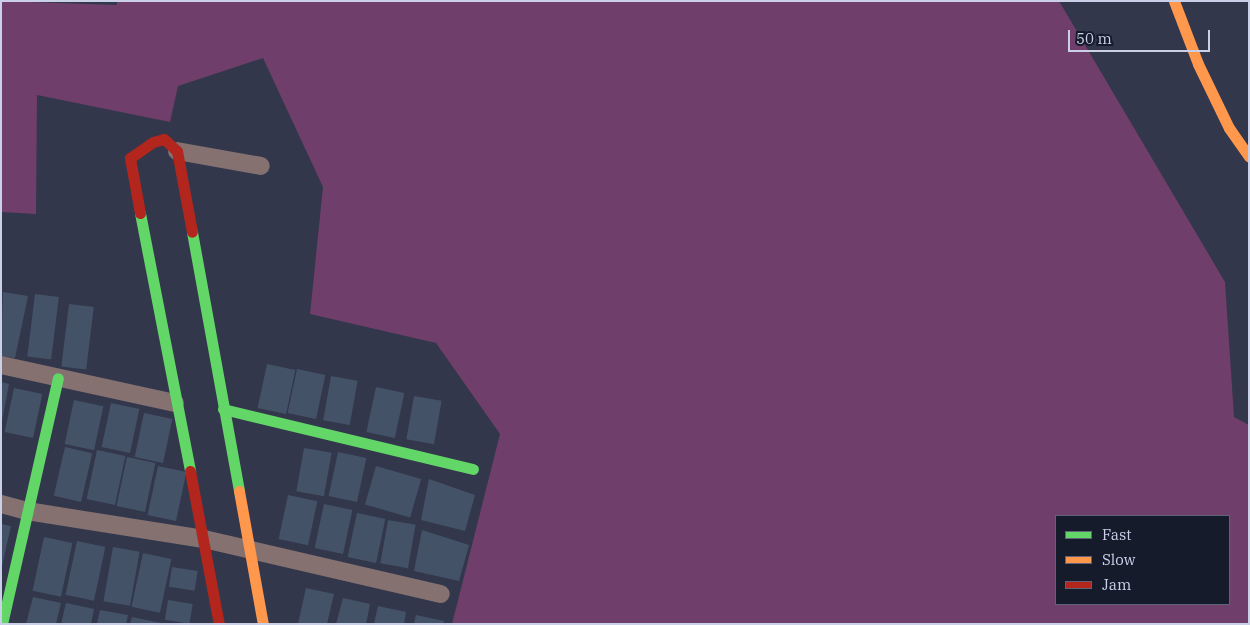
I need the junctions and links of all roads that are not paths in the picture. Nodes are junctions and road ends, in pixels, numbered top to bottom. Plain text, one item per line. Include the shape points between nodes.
1 (1174, 1) edge
2 (177, 151) junction
3 (1249, 157) edge
4 (261, 166) dead end
5 (1, 365) edge
6 (58, 378) junction
7 (175, 403) junction
8 (223, 409) junction
9 (473, 469) dead end
10 (1, 504) edge
11 (26, 511) junction
12 (204, 539) junction
13 (248, 551) junction
14 (441, 594) dead end
15 (2, 624) edge
16 (219, 624) edge
17 (263, 624) edge

1 - 3 street via 1198,64 1229,128
2 - 4 street
2 - 7 street via 164,139 153,142 130,158
2 - 8 street
5 - 6 street
6 - 7 street
6 - 11 street
7 - 12 street
8 - 9 street
8 - 13 street
10 - 11 street
11 - 12 street
11 - 15 street
12 - 13 street
12 - 16 street
13 - 14 street
13 - 17 street

